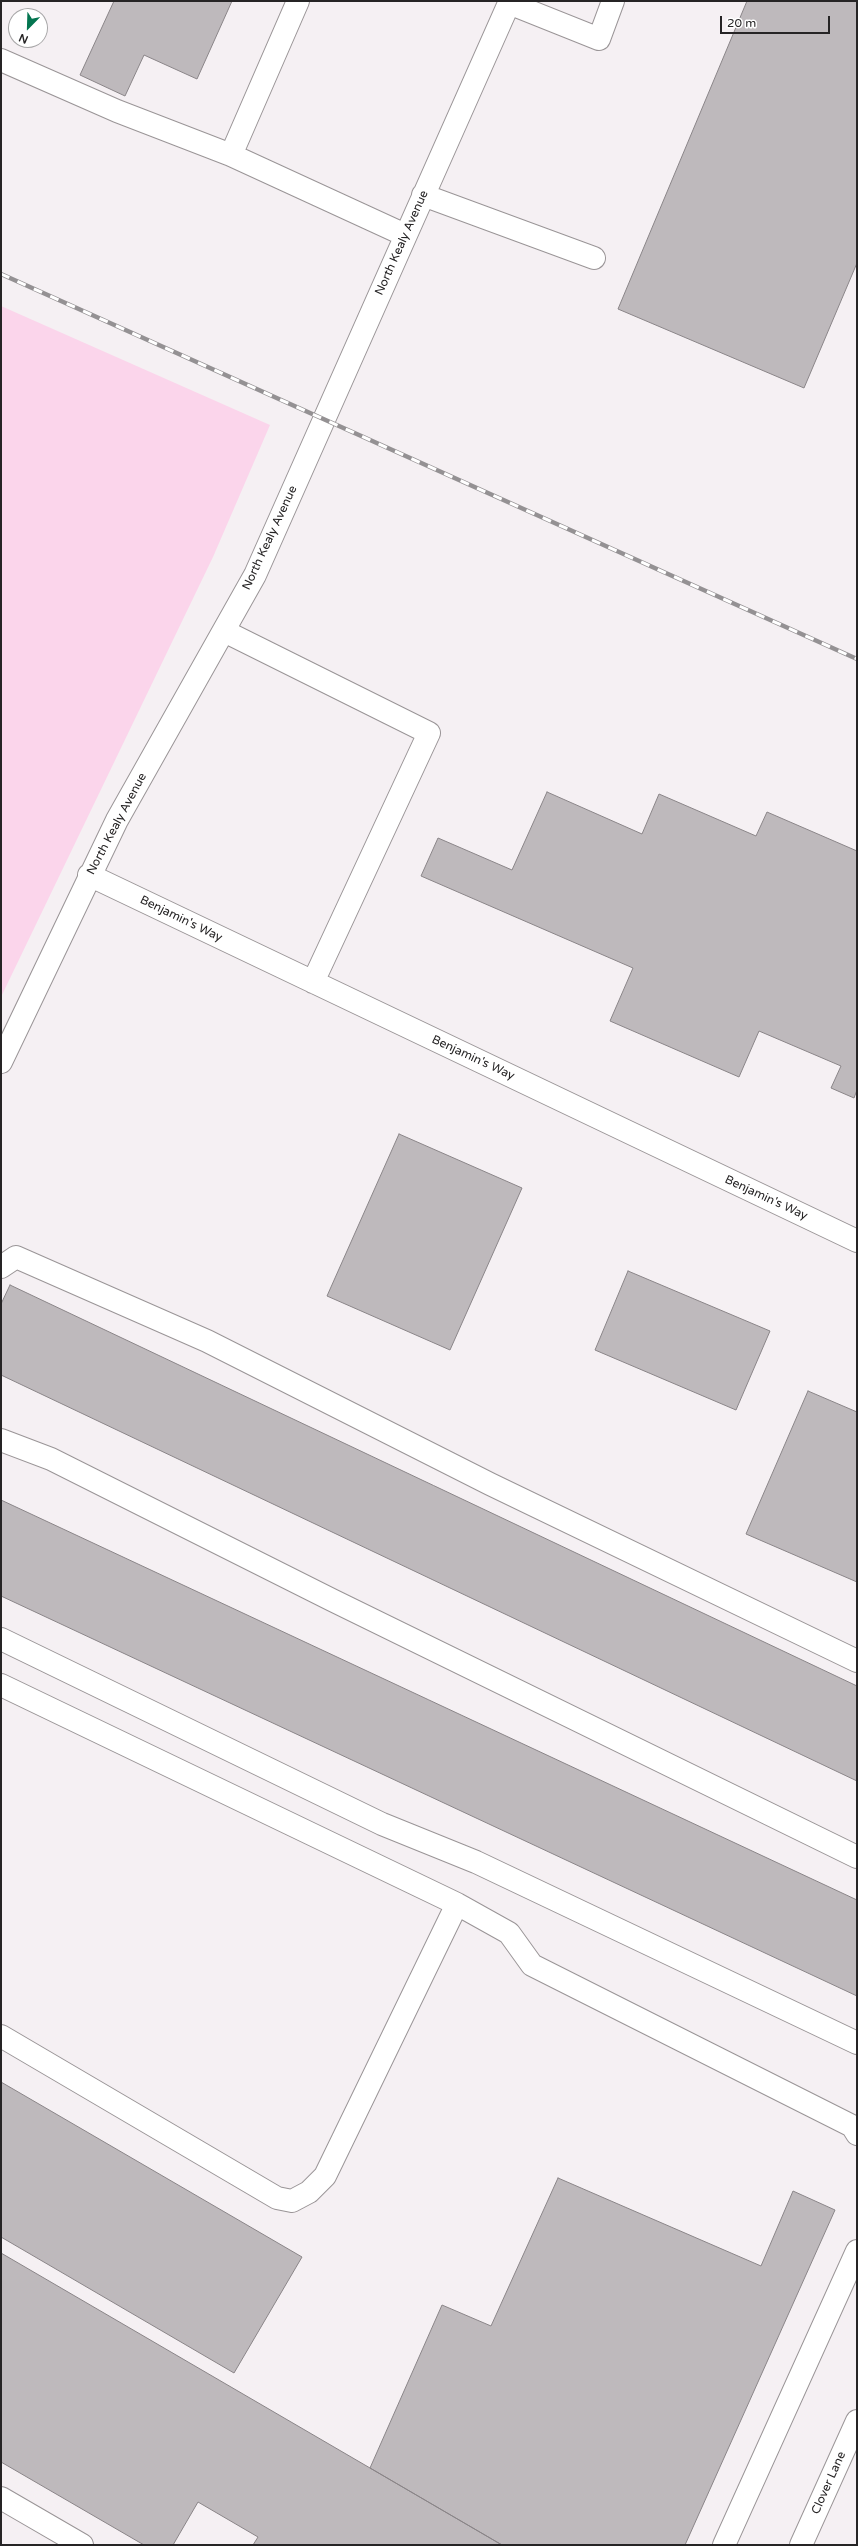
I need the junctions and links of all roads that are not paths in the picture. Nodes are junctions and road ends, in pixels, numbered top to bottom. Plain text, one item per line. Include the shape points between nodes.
1 (298, 1) edge
2 (613, 1) edge
3 (509, 2) edge
4 (1, 60) edge
5 (232, 155) junction
6 (423, 195) junction
7 (405, 235) junction
8 (594, 258) dead end
9 (224, 631) junction
10 (90, 875) junction
11 (313, 982) junction
12 (1, 1062) edge
13 (857, 1241) edge
14 (1, 1267) edge
15 (1, 1440) edge
16 (1, 1639) edge
17 (857, 1660) edge
18 (1, 1685) edge
19 (857, 1857) edge
20 (457, 1904) junction
21 (1, 2036) edge
22 (857, 2043) edge
23 (857, 2134) edge
24 (857, 2252) edge
25 (857, 2421) edge
26 (1, 2498) edge
27 (82, 2545) edge
28 (724, 2545) edge
29 (801, 2545) edge

1 - 5 street
2 - 3 street via 599,39
3 - 6 street, North Kealy Avenue
4 - 5 street via 117,111
5 - 7 street
6 - 7 street, North Kealy Avenue
6 - 8 street
7 - 9 street, North Kealy Avenue via 255,575
9 - 10 street, North Kealy Avenue
9 - 11 street via 429,733
10 - 11 street, Benjamin's Way
10 - 12 street, North Kealy Avenue
11 - 13 street, Benjamin's Way
14 - 17 street via 16,1257 206,1341 490,1484
15 - 19 street via 51,1459 332,1600
16 - 22 street via 382,1824 476,1862
18 - 20 street
20 - 21 street via 325,2176 309,2192 292,2201 277,2198
20 - 23 street via 509,1933 532,1965 852,2126
24 - 28 street
25 - 29 street, Clover Lane
26 - 27 street

